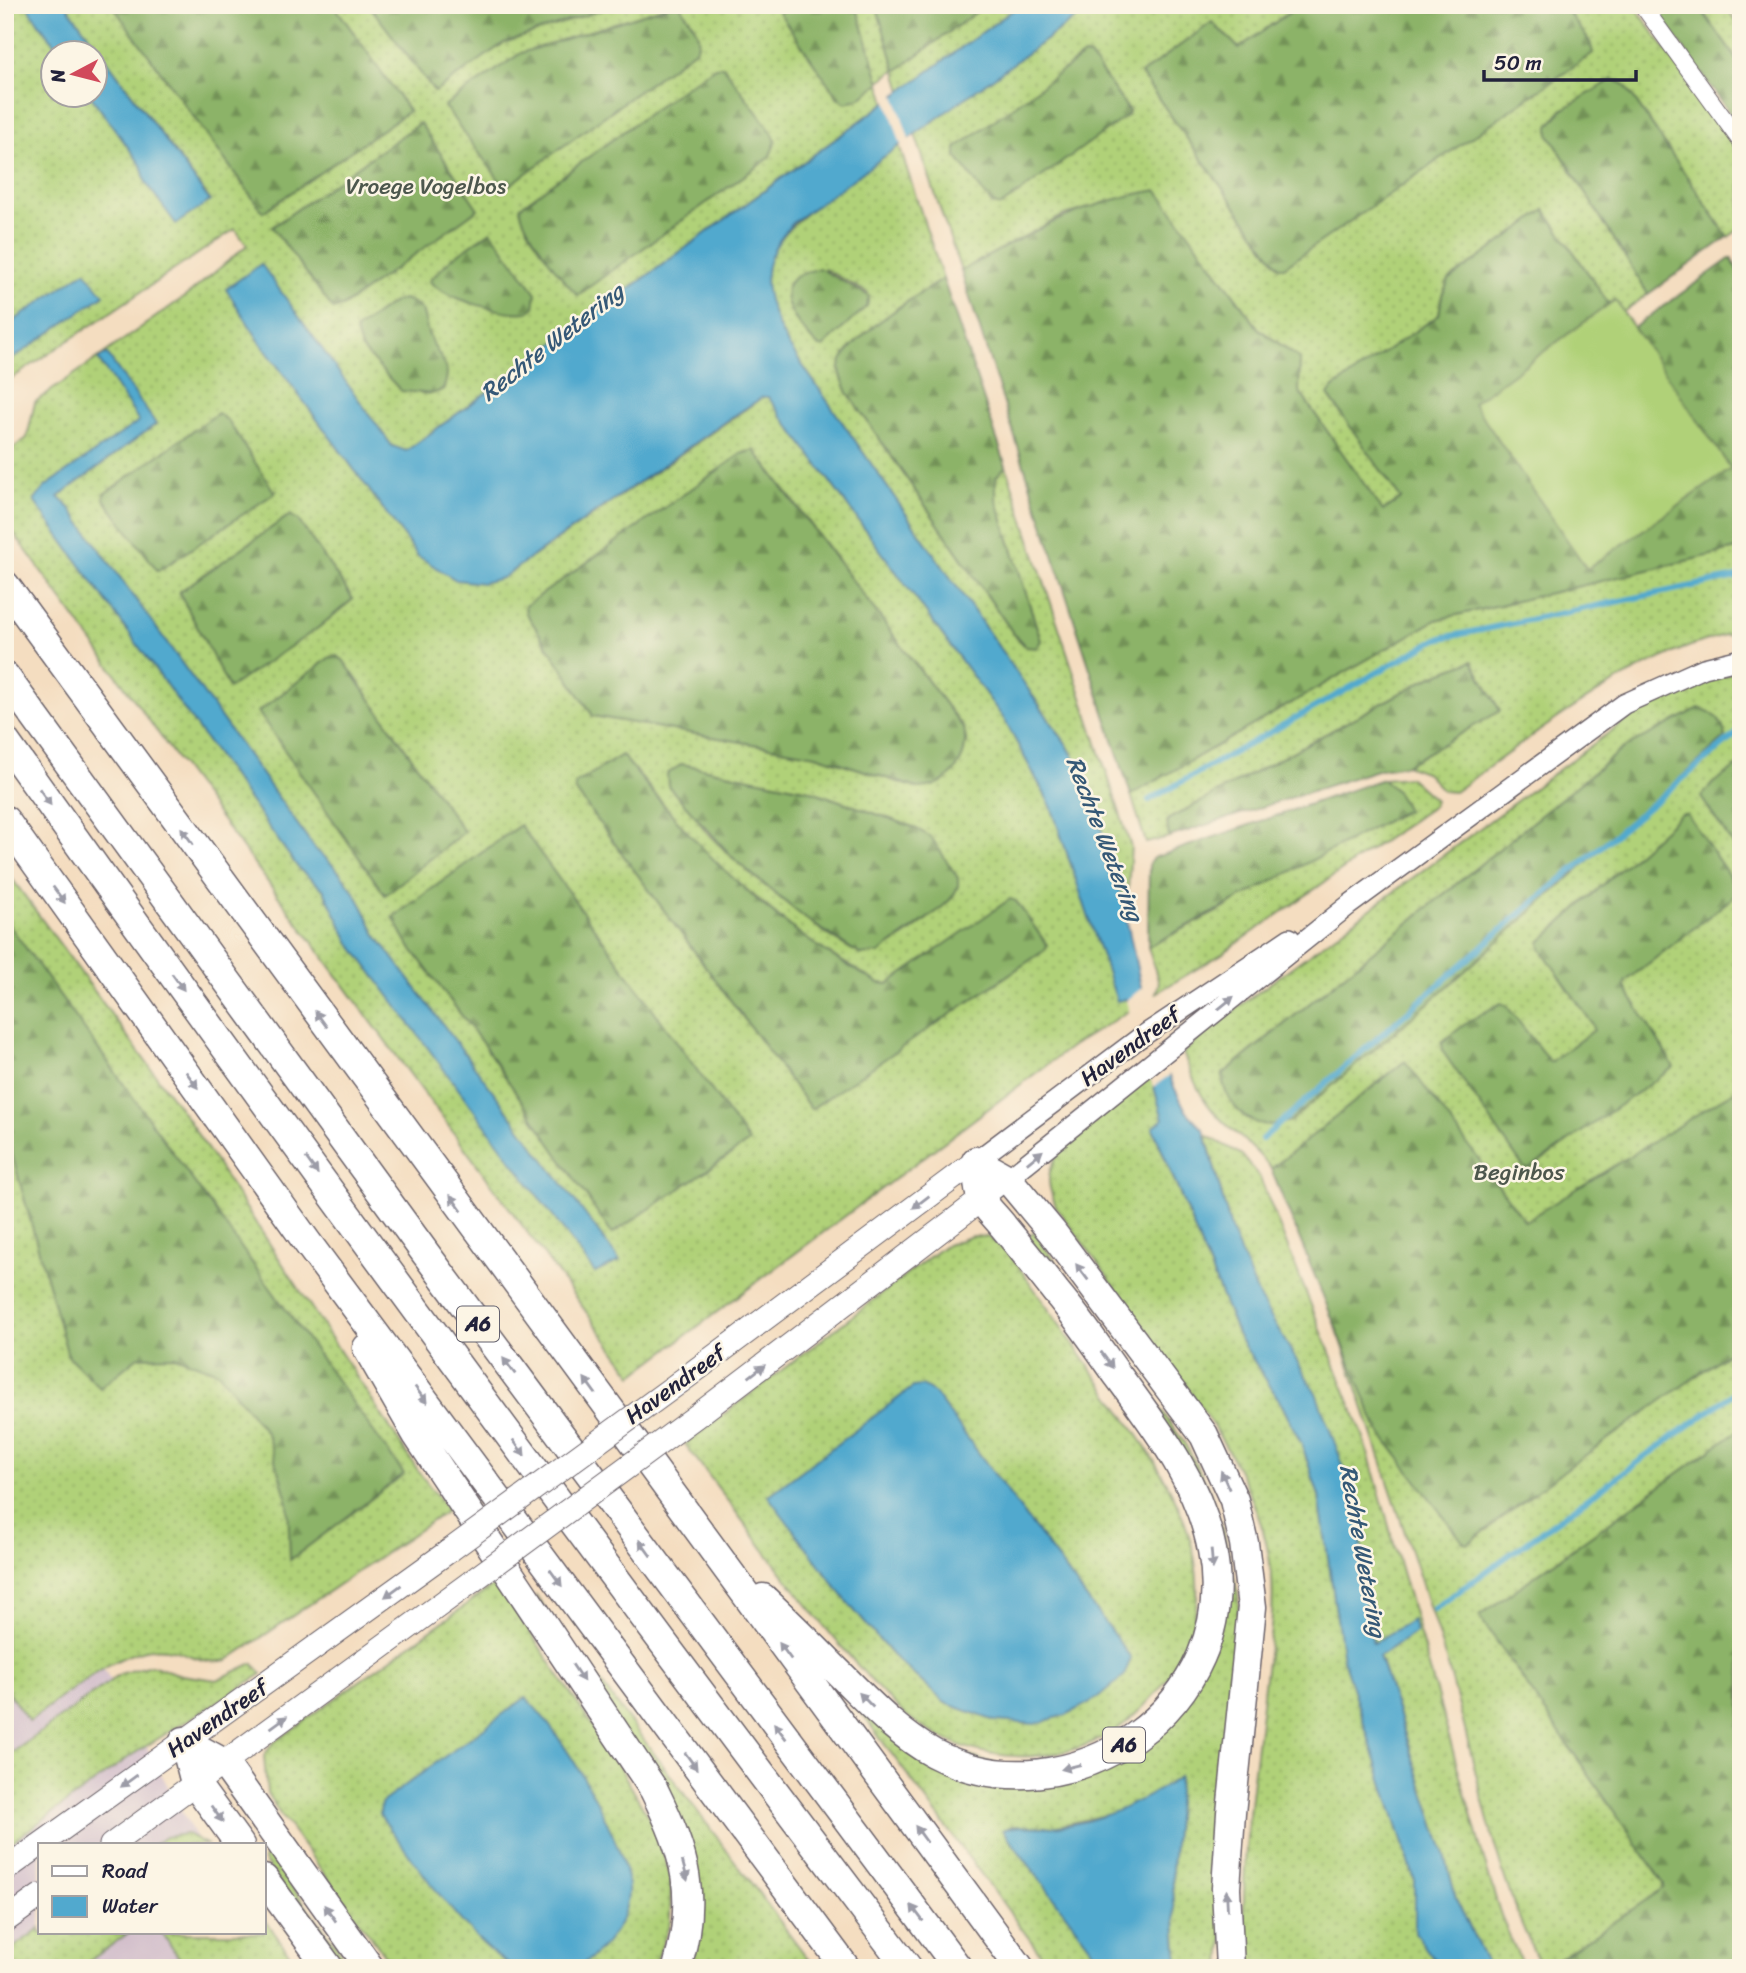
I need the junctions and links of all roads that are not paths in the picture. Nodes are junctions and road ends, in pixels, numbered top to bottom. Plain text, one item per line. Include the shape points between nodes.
1 (1642, 5) edge
2 (1741, 142) edge
3 (5, 585) edge
4 (1741, 659) edge
5 (5, 676) edge
6 (5, 741) edge
7 (5, 820) edge
8 (1349, 905) junction
9 (976, 1161) junction
10 (1008, 1179) junction
11 (982, 1199) junction
12 (307, 1242) junction
13 (703, 1540) junction
14 (184, 1741) junction
15 (224, 1763) junction
16 (195, 1783) junction
17 (42, 1843) edge
18 (114, 1843) edge
19 (239, 1843) edge
20 (38, 1846) edge
21 (5, 1870) edge
22 (266, 1882) edge
23 (38, 1897) edge
24 (5, 1921) edge
25 (329, 1968) edge
26 (370, 1968) edge
27 (677, 1968) edge
28 (846, 1968) edge
29 (908, 1968) edge
30 (958, 1968) edge
31 (1020, 1968) edge
32 (1230, 1968) edge

1 - 2 street
13 -> 3 highway, A6
4 - 8 street, Havendreef via 1704,668 1624,704
30 -> 5 highway, A6 via 434,1266
6 -> 29 highway, A6 via 471,1384
7 -> 12 highway
8 - 9 street, Havendreef via 1277,946 1164,1021
10 -> 8 street, Havendreef
9 - 10 highway
9 - 11 highway
9 -> 14 main road, Havendreef, bridge
10 - 11 street, Havendreef
32 -> 10 highway via 1226,1888 1252,1607 1234,1500 1204,1436
11 -> 13 highway, A6 via 1140,1405 1180,1465 1201,1508 1213,1552 1215,1597 1209,1632 1183,1689 1162,1715 1136,1738 1084,1764 1037,1774 969,1767 902,1733
15 -> 11 main road, Havendreef, bridge via 702,1412
12 -> 27 highway via 417,1435 654,1790 675,1832 689,1885 687,1926
12 -> 28 highway
31 -> 13 highway, A6
14 - 15 highway
14 - 16 highway
14 -> 17 main road, Havendreef
15 - 16 main road, Havendreef
26 -> 15 highway
16 - 18 main road, Havendreef
16 -> 19 highway
20 -> 21 main road, Havendreef
22 - 25 highway
23 - 24 main road

